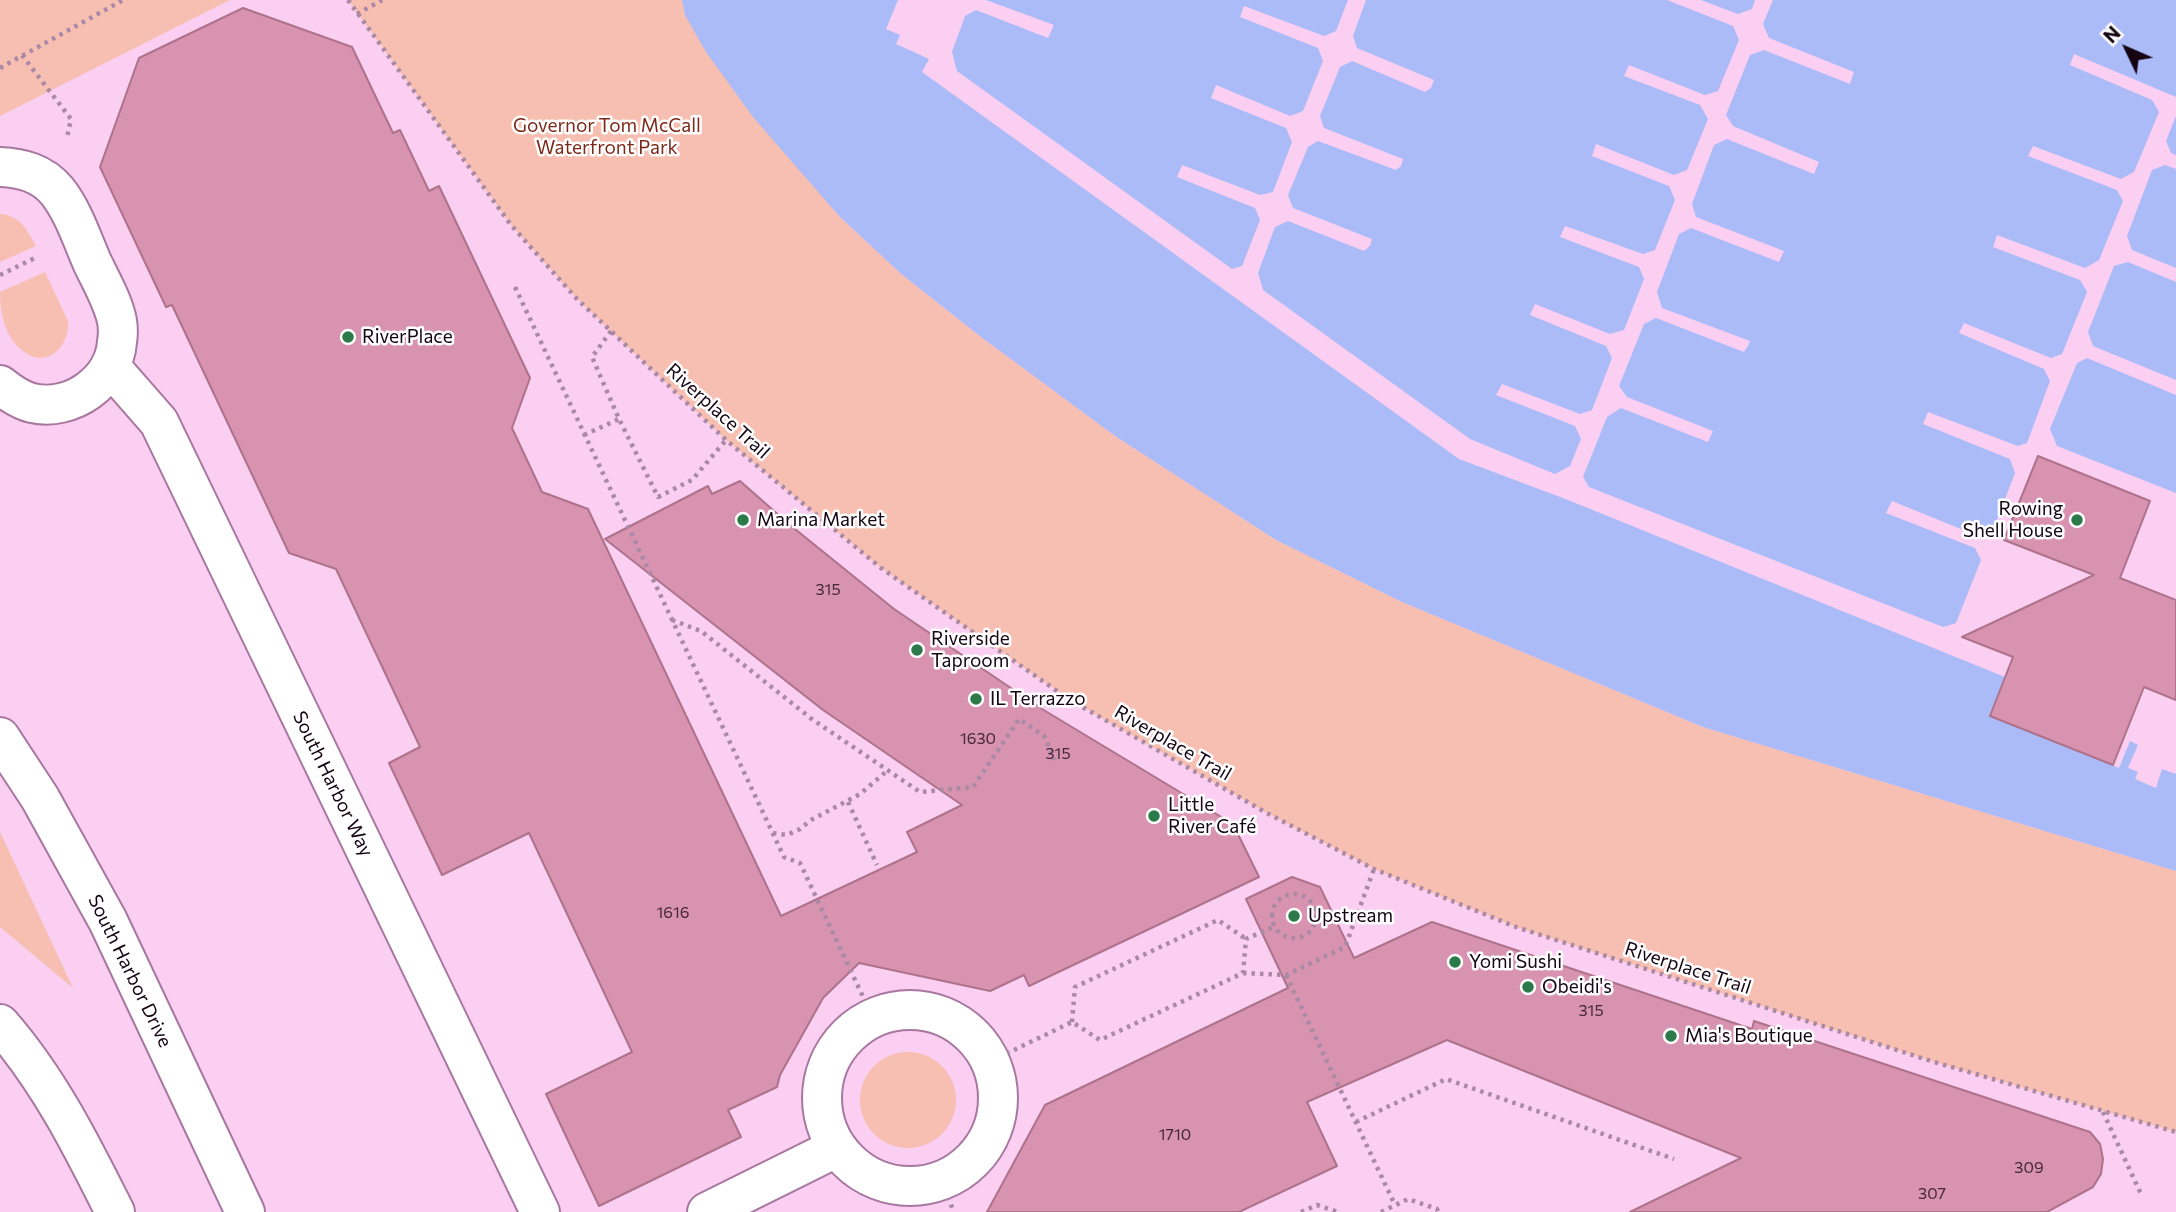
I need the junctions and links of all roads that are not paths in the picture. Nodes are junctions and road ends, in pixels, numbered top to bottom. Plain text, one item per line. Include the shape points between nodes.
1 (0, 167) edge
2 (110, 366) junction
3 (0, 385) edge
4 (0, 737) edge
5 (0, 1024) edge
6 (836, 1148) junction
7 (947, 1197) edge
8 (115, 1212) edge
9 (245, 1212) edge
10 (540, 1212) edge
11 (707, 1212) edge

1 - 2 street via 38,175 68,207 117,322 117,345
2 - 3 street via 97,385 78,398 56,404 33,403
2 - 10 street, South Harbor Way via 159,422
4 - 9 street, South Harbor Drive via 108,920
5 - 8 street via 60,1107
6 - 7 street via 857,1170 883,1183
6 - 7 street via 824,1120 821,1090 830,1061 848,1036 873,1018 906,1009 941,1014 970,1032 991,1061 999,1096 992,1132
6 - 11 street

